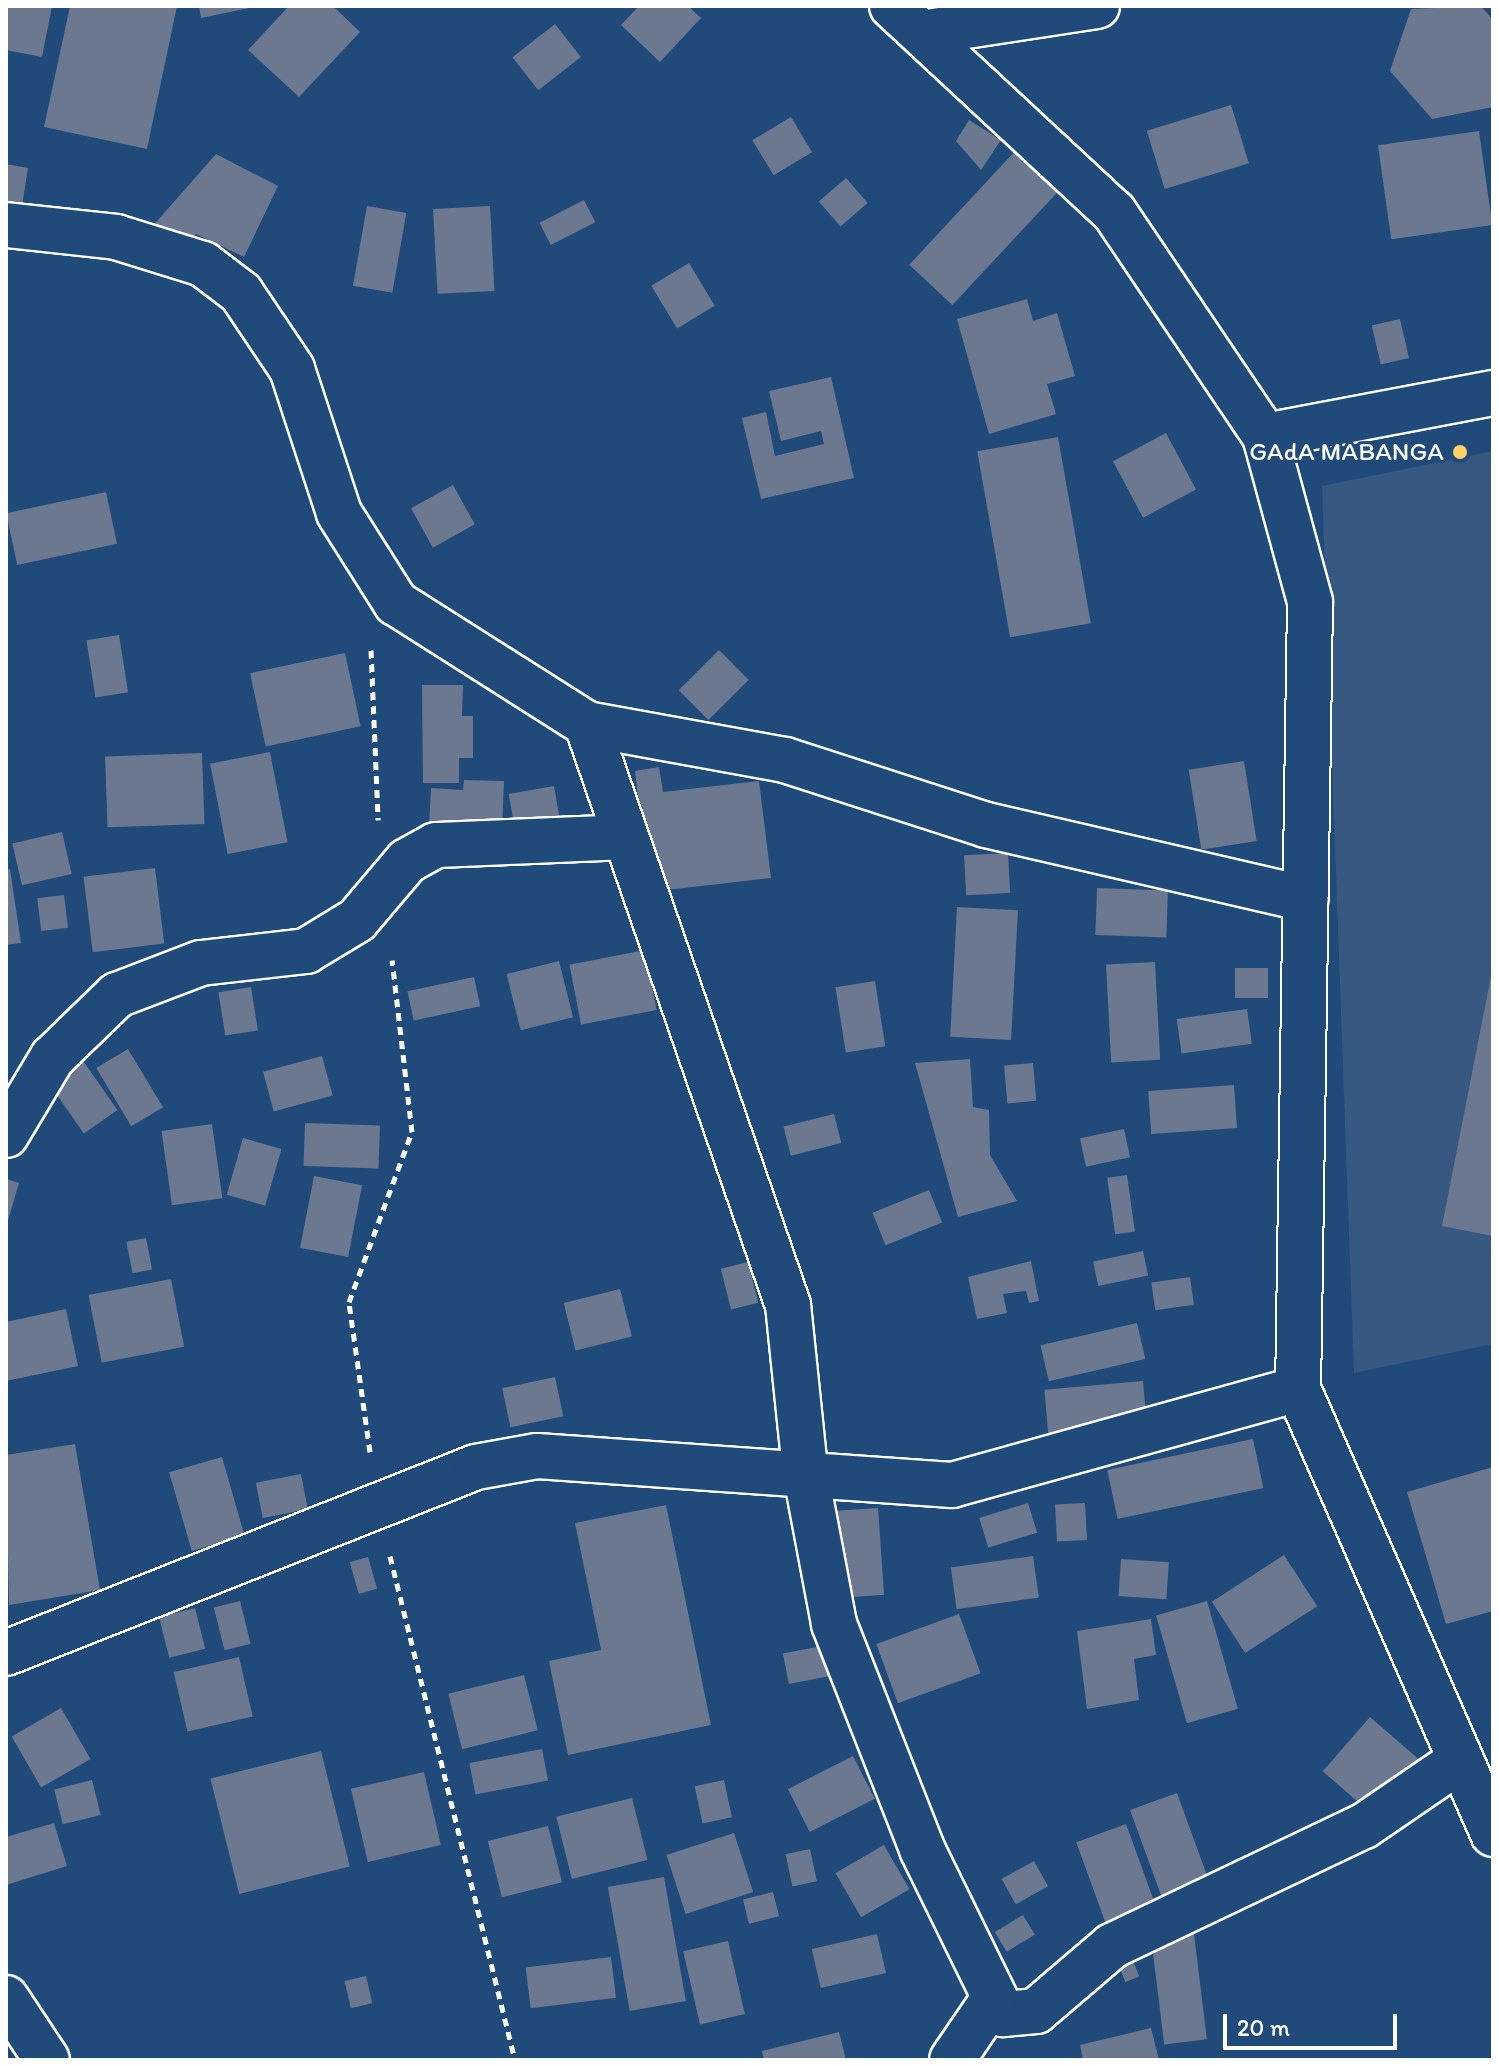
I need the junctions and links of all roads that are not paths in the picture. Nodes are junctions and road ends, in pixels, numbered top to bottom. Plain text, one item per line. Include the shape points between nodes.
1 (892, 6) edge
2 (1097, 6) edge
3 (927, 32) junction
4 (6, 225) edge
5 (1493, 393) edge
6 (1265, 436) junction
7 (587, 724) junction
8 (623, 837) junction
9 (1306, 899) junction
10 (6, 1135) edge
11 (1298, 1389) junction
12 (805, 1470) junction
13 (6, 1653) edge
14 (1459, 1761) junction
15 (1493, 1834) edge
16 (6, 1998) edge
17 (993, 2000) junction
18 (47, 2060) edge
19 (952, 2060) edge

1 - 3 street
2 - 3 street
3 - 6 street via 1114,212
4 - 7 street via 116,237 203,264 241,293 292,369 339,513 396,603
5 - 6 street
6 - 9 street via 1310,602
7 - 8 street
7 - 9 street via 785,760 986,825
8 - 10 street via 436,845 407,861 357,920 306,951 201,963 117,995 52,1058
8 - 12 street via 788,1305
9 - 11 street
11 - 12 street via 952,1485
11 - 14 street
12 - 13 street via 537,1456 476,1467
12 - 17 street via 834,1624 922,1849
14 - 15 street
14 - 17 street via 1364,1826 1112,1946 1023,2017 1003,2014
16 - 18 street
17 - 19 street

